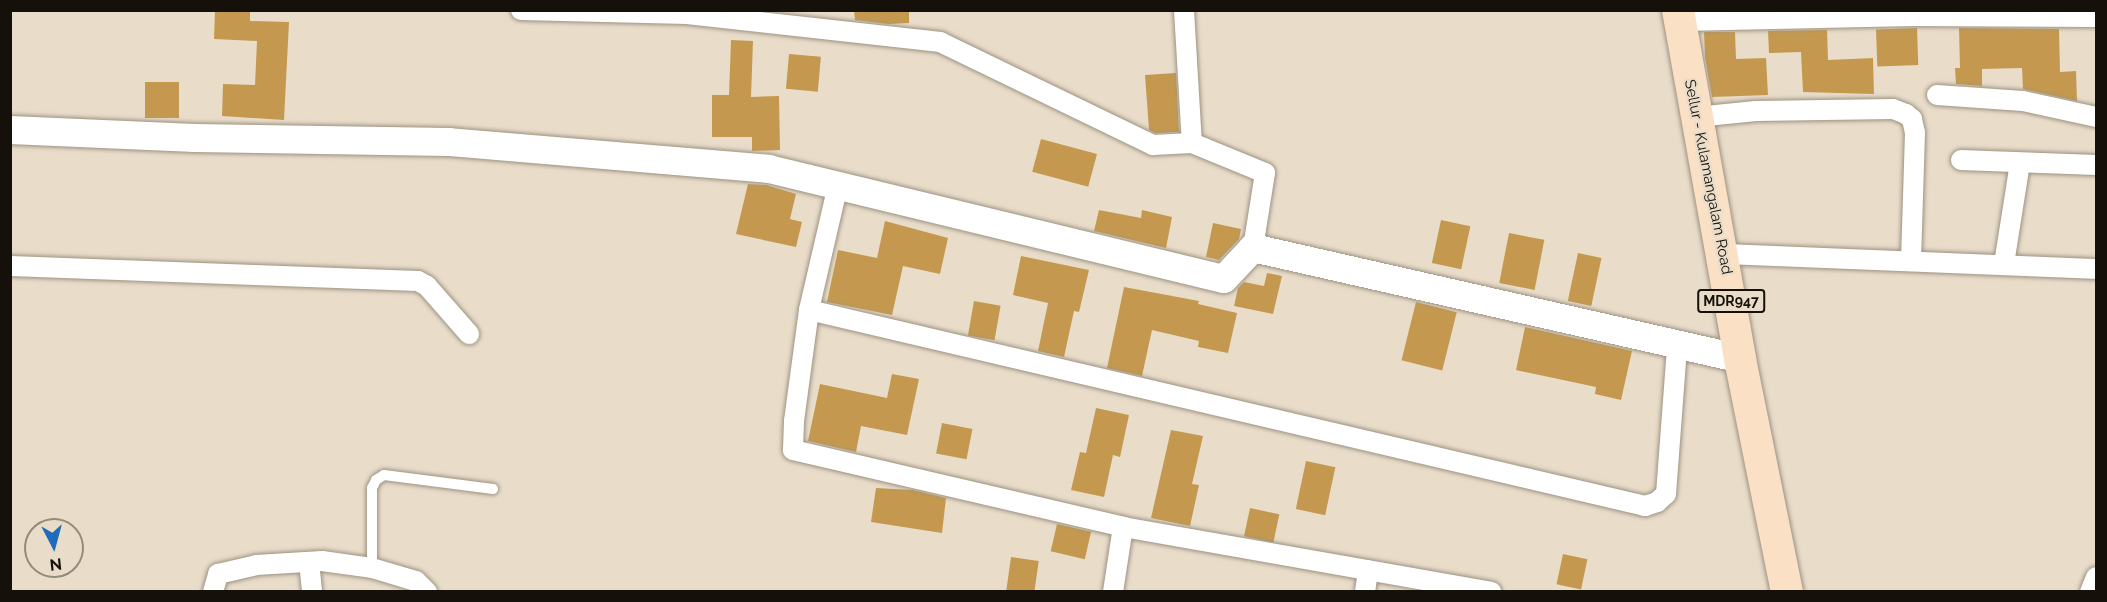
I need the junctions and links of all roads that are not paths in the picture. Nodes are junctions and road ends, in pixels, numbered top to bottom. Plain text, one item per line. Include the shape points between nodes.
1 (521, 10) edge
2 (1184, 10) edge
3 (617, 11) edge
4 (1679, 16) edge
5 (2097, 17) edge
6 (1937, 95) dead end
7 (1696, 117) junction
8 (2097, 117) edge
9 (10, 130) edge
10 (1191, 143) junction
11 (1961, 160) dead end
12 (2020, 163) junction
13 (2097, 165) edge
14 (838, 185) junction
15 (1253, 248) junction
16 (1723, 254) junction
17 (1911, 260) junction
18 (2004, 264) junction
19 (10, 266) edge
20 (2097, 269) edge
21 (809, 310) junction
22 (469, 334) dead end
23 (1677, 346) junction
24 (1740, 359) junction
25 (493, 489) dead end
26 (1123, 527) junction
27 (309, 562) junction
28 (372, 568) junction
29 (1368, 570) junction
30 (2097, 577) edge
31 (213, 591) edge
32 (312, 591) edge
33 (427, 591) edge
34 (1113, 591) edge
35 (1365, 591) edge
36 (1491, 591) edge
37 (1787, 591) edge
38 (2090, 591) edge

1 - 3 street
2 - 10 street
3 - 10 street via 687,14 940,42 1153,145
4 - 5 street
4 - 7 main road, Sellur - Kulamangalam Road / MDR947
6 - 8 street via 2023,101
7 - 16 main road, Sellur - Kulamangalam Road / MDR947
7 - 17 street via 1756,111 1893,109 1906,114 1912,119 1915,133
9 - 14 street via 449,142 769,169
10 - 15 street via 1265,173
11 - 12 street
12 - 13 street
12 - 18 street
14 - 15 street via 1224,279
14 - 21 street
15 - 23 street
16 - 17 street
16 - 24 main road, Sellur - Kulamangalam Road / MDR947
17 - 18 street
18 - 20 street
19 - 22 street via 418,281 427,286
21 - 23 street via 1645,506 1666,494
21 - 26 street via 793,450
23 - 24 street
24 - 37 main road, Sellur - Kulamangalam Road / MDR947
25 - 28 lane via 384,475 376,480 372,488
26 - 29 street
26 - 34 street
27 - 28 street
27 - 31 street via 256,565 218,574
27 - 32 street
28 - 33 street via 416,581
29 - 35 street
29 - 36 street
30 - 38 street

